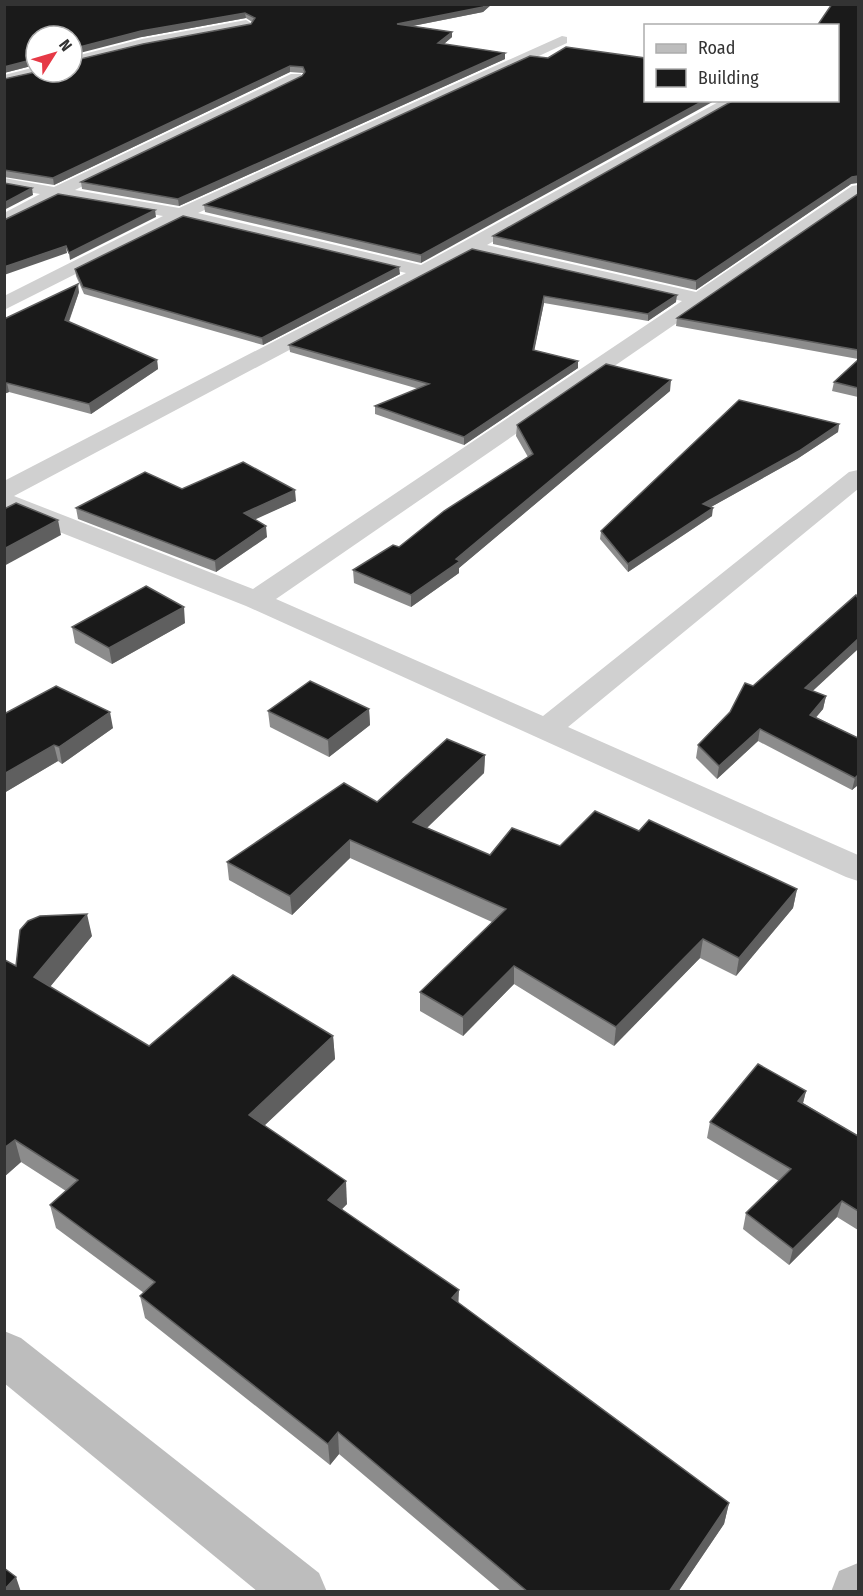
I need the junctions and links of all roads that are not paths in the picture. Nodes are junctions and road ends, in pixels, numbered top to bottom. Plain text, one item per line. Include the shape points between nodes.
1 (246, 24) edge
2 (562, 40) dead end
3 (84, 58) edge
4 (24, 74) edge
5 (296, 77) edge
6 (4, 79) edge
7 (730, 102) edge
8 (4, 183) edge
9 (858, 190) edge
10 (57, 192) junction
11 (181, 214) junction
12 (4, 220) edge
13 (470, 247) junction
14 (422, 271) junction
15 (702, 299) junction
16 (4, 304) edge
17 (858, 477) edge
18 (4, 491) edge
19 (4, 501) edge
20 (256, 600) junction
21 (546, 729) junction
22 (858, 869) edge
23 (4, 1353) edge
24 (300, 1592) edge

1 - 3 street
2 - 11 street
4 - 6 street
5 - 10 street
7 - 13 street
8 - 10 street
9 - 15 street
10 - 11 street
10 - 12 street
11 - 14 street
11 - 16 street
13 - 14 street
13 - 15 street
14 - 18 street
15 - 20 street
17 - 21 street
19 - 20 street
20 - 21 street
21 - 22 street
23 - 24 street

